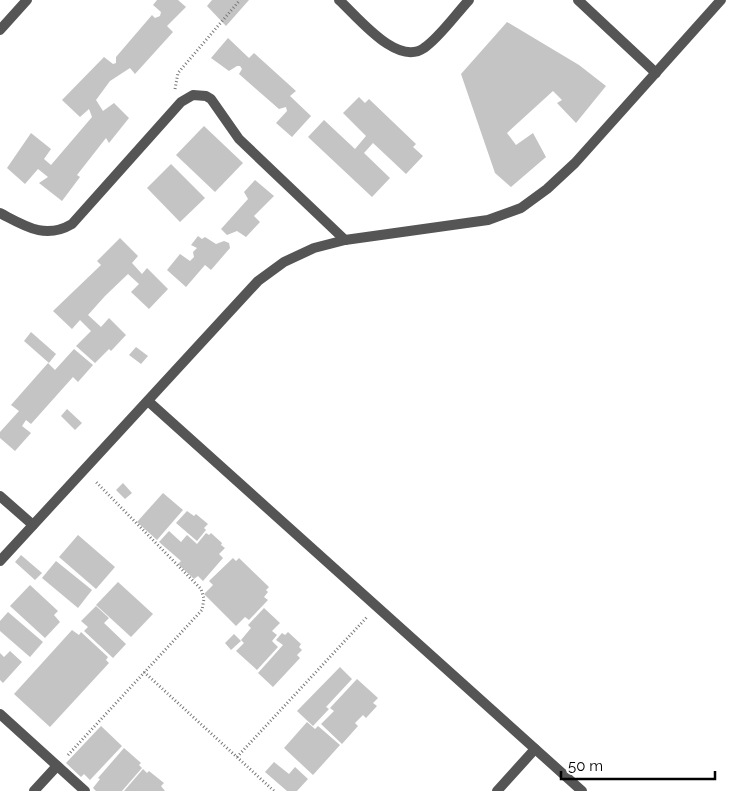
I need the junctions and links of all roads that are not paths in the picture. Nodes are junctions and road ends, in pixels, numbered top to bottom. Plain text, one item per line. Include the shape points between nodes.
1 (27, 0) edge
2 (339, 0) edge
3 (469, 0) edge
4 (578, 0) edge
5 (721, 0) edge
6 (0, 30) edge
7 (656, 73) junction
8 (0, 213) edge
9 (345, 240) junction
10 (148, 401) junction
11 (0, 496) edge
12 (33, 525) junction
13 (0, 561) edge
14 (0, 714) edge
15 (535, 749) junction
16 (57, 766) junction
17 (34, 791) edge
18 (85, 791) edge
19 (497, 791) edge
20 (582, 791) edge

1 - 6 street
2 - 3 street via 392,49 409,53 424,48
4 - 7 street
5 - 7 street
7 - 9 street via 548,190 521,208 488,220
8 - 9 street via 38,232 56,231 72,224 182,102 193,95 206,96 239,139
9 - 10 street via 314,248 284,262 258,281
10 - 12 street
10 - 15 street
11 - 12 street
12 - 13 street
14 - 16 street
15 - 19 street
15 - 20 street
16 - 17 street
16 - 18 street

